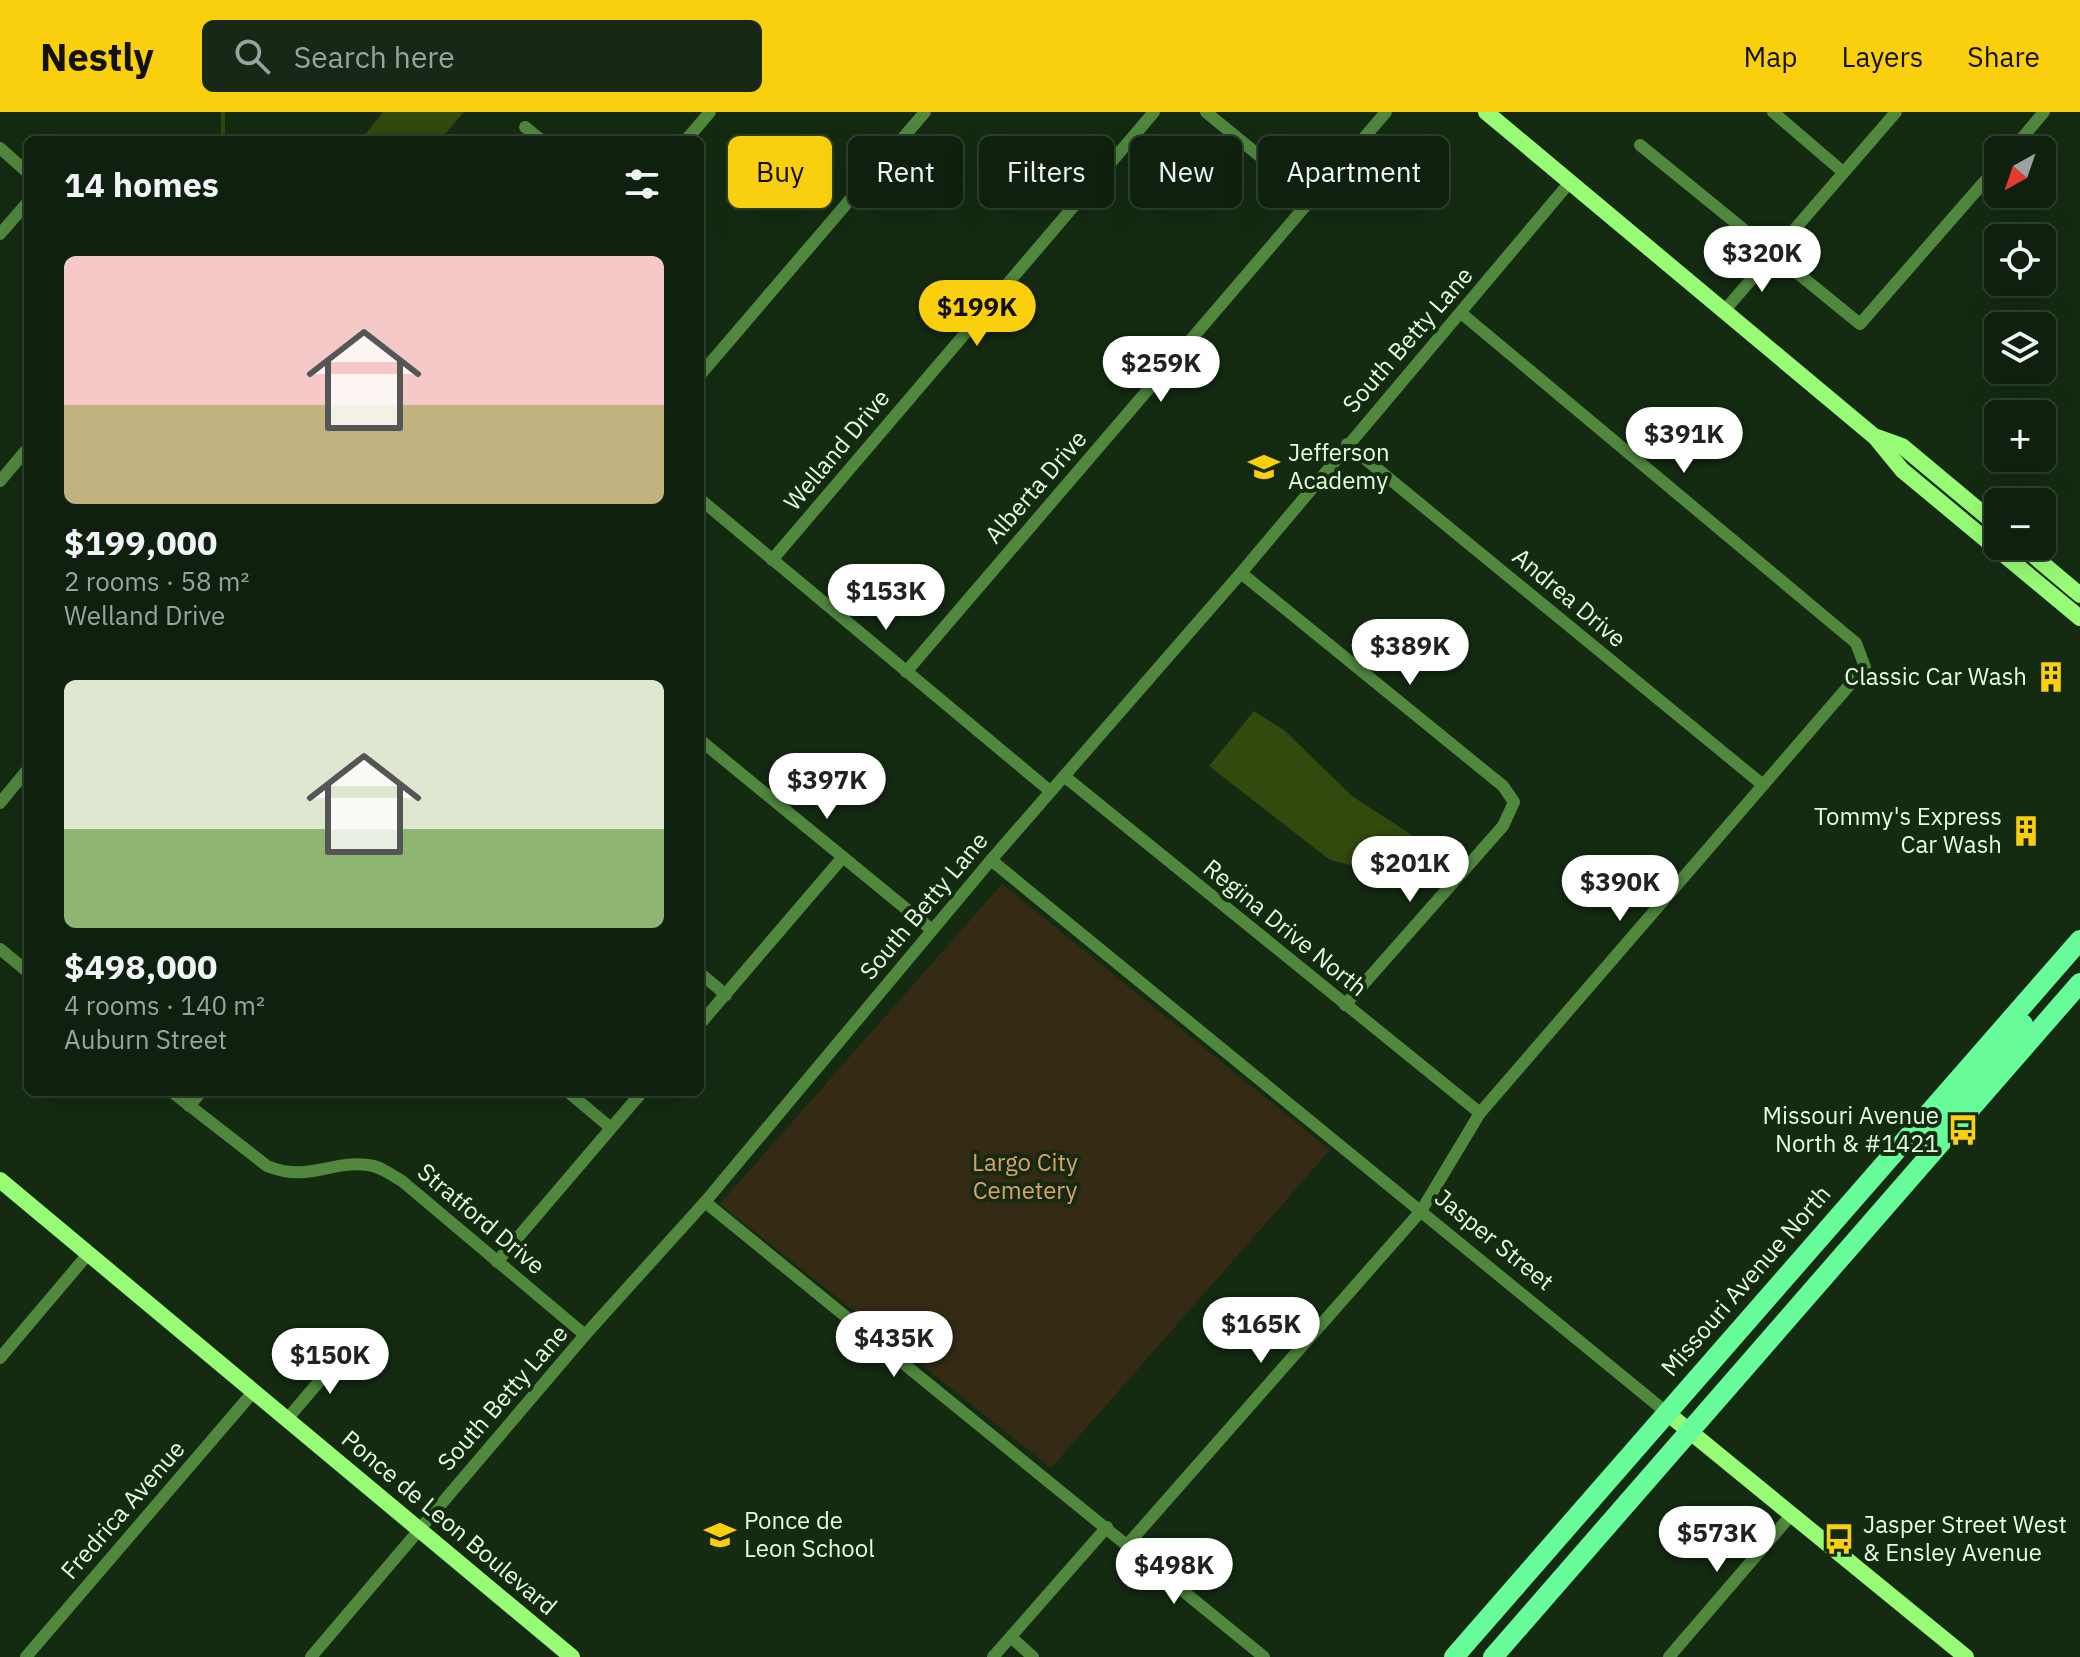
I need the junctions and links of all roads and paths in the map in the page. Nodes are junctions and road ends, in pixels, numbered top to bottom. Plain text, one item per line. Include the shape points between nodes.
1 (710, 112) edge
2 (925, 112) edge
3 (1154, 112) edge
4 (1206, 112) edge
5 (1386, 112) edge
6 (1486, 112) edge
7 (1773, 112) edge
8 (1896, 112) edge
9 (2044, 112) edge
10 (525, 127) dead end
11 (536, 136) edge
12 (689, 136) edge
13 (1366, 136) edge
14 (2024, 136) edge
15 (1640, 145) dead end
16 (0, 148) edge
17 (1258, 155) edge
18 (24, 169) edge
19 (1843, 172) junction
20 (1570, 182) junction
21 (1984, 182) edge
22 (24, 207) edge
23 (1306, 208) edge
24 (0, 234) edge
25 (1773, 253) junction
26 (1724, 311) junction
27 (1461, 313) junction
28 (704, 370) edge
29 (1875, 437) junction
30 (1347, 444) junction
31 (24, 453) edge
32 (0, 481) edge
33 (704, 502) edge
34 (1984, 514) edge
35 (772, 560) junction
36 (2039, 560) edge
37 (1241, 573) junction
38 (2080, 595) edge
39 (2080, 618) edge
40 (906, 672) junction
41 (704, 743) edge
42 (24, 774) edge
43 (1064, 776) junction
44 (1763, 785) junction
45 (1050, 791) junction
46 (0, 803) edge
47 (843, 857) junction
48 (991, 860) junction
49 (932, 930) junction
50 (2076, 944) edge
51 (0, 949) edge
52 (24, 969) edge
53 (704, 976) edge
54 (2080, 983) edge
55 (726, 995) junction
56 (1345, 1005) junction
57 (704, 1020) edge
58 (1966, 1070) junction
59 (177, 1096) edge
60 (198, 1096) edge
61 (573, 1096) edge
62 (639, 1096) edge
63 (1978, 1101) junction
64 (189, 1106) junction
65 (1480, 1113) junction
66 (611, 1128) junction
67 (0, 1180) edge
68 (705, 1202) junction
69 (1883, 1209) junction
70 (1421, 1211) junction
71 (89, 1253) junction
72 (497, 1262) junction
73 (585, 1335) junction
74 (345, 1351) dead end
75 (0, 1358) edge
76 (254, 1391) junction
77 (1666, 1412) junction
78 (288, 1418) junction
79 (1689, 1432) junction
80 (1792, 1514) junction
81 (1107, 1527) junction
82 (420, 1529) junction
83 (1128, 1544) junction
84 (1011, 1637) junction
85 (26, 1657) edge
86 (311, 1657) edge
87 (572, 1657) edge
88 (993, 1657) edge
89 (1033, 1657) edge
90 (1264, 1657) edge
91 (1454, 1657) edge
92 (1493, 1657) edge
93 (1669, 1657) edge
94 (1966, 1657) edge

1 - 12 street
2 - 28 street
3 - 35 street, Welland Drive
4 - 17 street
5 - 13 street, Alberta Drive
6 - 20 street
7 - 19 street
8 - 19 street
9 - 14 street
10 - 11 street
15 - 25 street
16 - 18 street
19 - 25 street
20 - 26 street
20 - 27 street, South Betty Lane
21 - 25 street via 1860,324
22 - 24 street
23 - 40 street, Alberta Drive
25 - 26 street
26 - 29 street
27 - 30 street, South Betty Lane
27 - 44 street via 1856,643 1865,667
29 - 34 street via 1902,446
29 - 39 street via 1902,470
30 - 37 street, South Betty Lane
30 - 44 street, Andrea Drive
31 - 32 street
33 - 35 street
35 - 40 street
36 - 38 street
37 - 43 street, South Betty Lane
37 - 56 street via 1503,786 1514,802 1503,826
40 - 45 street
41 - 47 street
42 - 46 street
43 - 45 street, South Betty Lane
43 - 56 street, Regina Drive North
44 - 65 street
45 - 48 street, South Betty Lane
47 - 49 street
47 - 55 street
48 - 49 street, South Betty Lane
48 - 70 street, Jasper Street
49 - 68 street, South Betty Lane
50 - 58 main road, Missouri Avenue North
50 - 63 main road via 2056,984 1985,1072
51 - 52 street
53 - 55 street
54 - 63 main road
55 - 57 street
56 - 65 street, Regina Drive North
58 - 69 main road via 1958,1100 1910,1159
58 - 77 main road, Missouri Avenue North
59 - 64 street, Stratford Drive
60 - 64 street
61 - 66 street
62 - 66 street
63 - 69 main road
64 - 72 street, Stratford Drive via 278,1170 306,1173 370,1165 384,1171
65 - 70 street
66 - 72 street
67 - 71 street, Ponce de Leon Boulevard
68 - 73 street, South Betty Lane
68 - 81 street
69 - 79 main road
70 - 77 street, Jasper Street
70 - 83 street
71 - 75 street
71 - 76 street, Ponce de Leon Boulevard
72 - 73 street, Stratford Drive
73 - 82 street, South Betty Lane
74 - 78 street
76 - 78 street, Ponce de Leon Boulevard
76 - 85 street, Fredrica Avenue
77 - 79 street, Jasper Street
77 - 91 main road, Missouri Avenue North
78 - 82 street, Ponce de Leon Boulevard
79 - 80 street, Jasper Street
79 - 92 main road
80 - 93 street
80 - 94 street, Jasper Street
81 - 83 street
81 - 84 street
82 - 86 street, South Betty Lane
82 - 87 street, Ponce de Leon Boulevard
83 - 90 street
84 - 88 street
84 - 89 street

